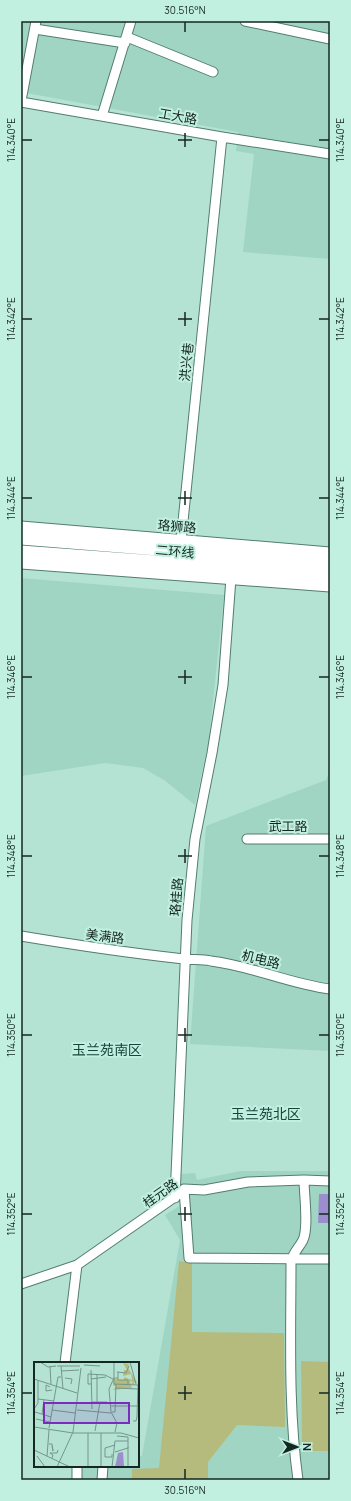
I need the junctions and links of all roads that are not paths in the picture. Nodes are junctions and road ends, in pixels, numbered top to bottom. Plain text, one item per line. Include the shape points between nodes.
1 (131, 21) edge
2 (135, 21) edge
3 (245, 21) edge
4 (34, 24) edge
5 (127, 39) junction
6 (330, 39) edge
7 (213, 72) dead end
8 (21, 77) edge
9 (21, 101) edge
10 (102, 116) junction
11 (222, 137) junction
12 (330, 154) edge
13 (21, 527) edge
14 (21, 538) edge
15 (181, 541) junction
16 (21, 552) edge
17 (330, 553) edge
18 (21, 563) edge
19 (330, 564) edge
20 (330, 575) edge
21 (231, 578) junction
22 (330, 586) edge
23 (247, 839) dead end
24 (330, 839) edge
25 (21, 936) edge
26 (185, 959) junction
27 (330, 989) edge
28 (304, 1180) junction
29 (330, 1182) edge
30 (184, 1189) junction
31 (175, 1198) junction
32 (292, 1258) junction
33 (330, 1259) edge
34 (77, 1265) junction
35 (21, 1284) edge
36 (65, 1362) edge
37 (77, 1467) edge
38 (103, 1467) edge
39 (77, 1480) edge
40 (102, 1480) edge
41 (298, 1480) edge

1 - 5 street
2 - 5 street
3 - 6 street
4 - 5 street
4 - 8 street
4 - 9 street
5 - 7 street
5 - 10 street
9 - 10 street, 工大路
10 - 11 street, 工大路
11 - 12 street, 工大路
11 - 15 street, 洪兴巷
13 - 15 main road, 珞狮路
14 - 19 highway, 二环线
15 - 17 main road, 珞狮路
16 - 20 highway, 二环线
18 - 21 main road
21 - 22 main road
21 - 26 street, 珞桂路 via 223,685 195,839
23 - 24 street, 武工路
25 - 26 street, 美满路
26 - 27 street, 机电路 via 212,961
26 - 31 street, 珞桂路
28 - 29 street, 桂元路
28 - 30 street, 桂元路 via 248,1182 204,1190
28 - 32 street via 306,1227 304,1239 294,1251
30 - 31 street, 桂元路
30 - 32 street via 189,1258
31 - 34 street, 桂元路
32 - 33 street
32 - 41 street via 291,1400
34 - 35 street, 桂元路
34 - 36 street
37 - 39 street
38 - 40 street

